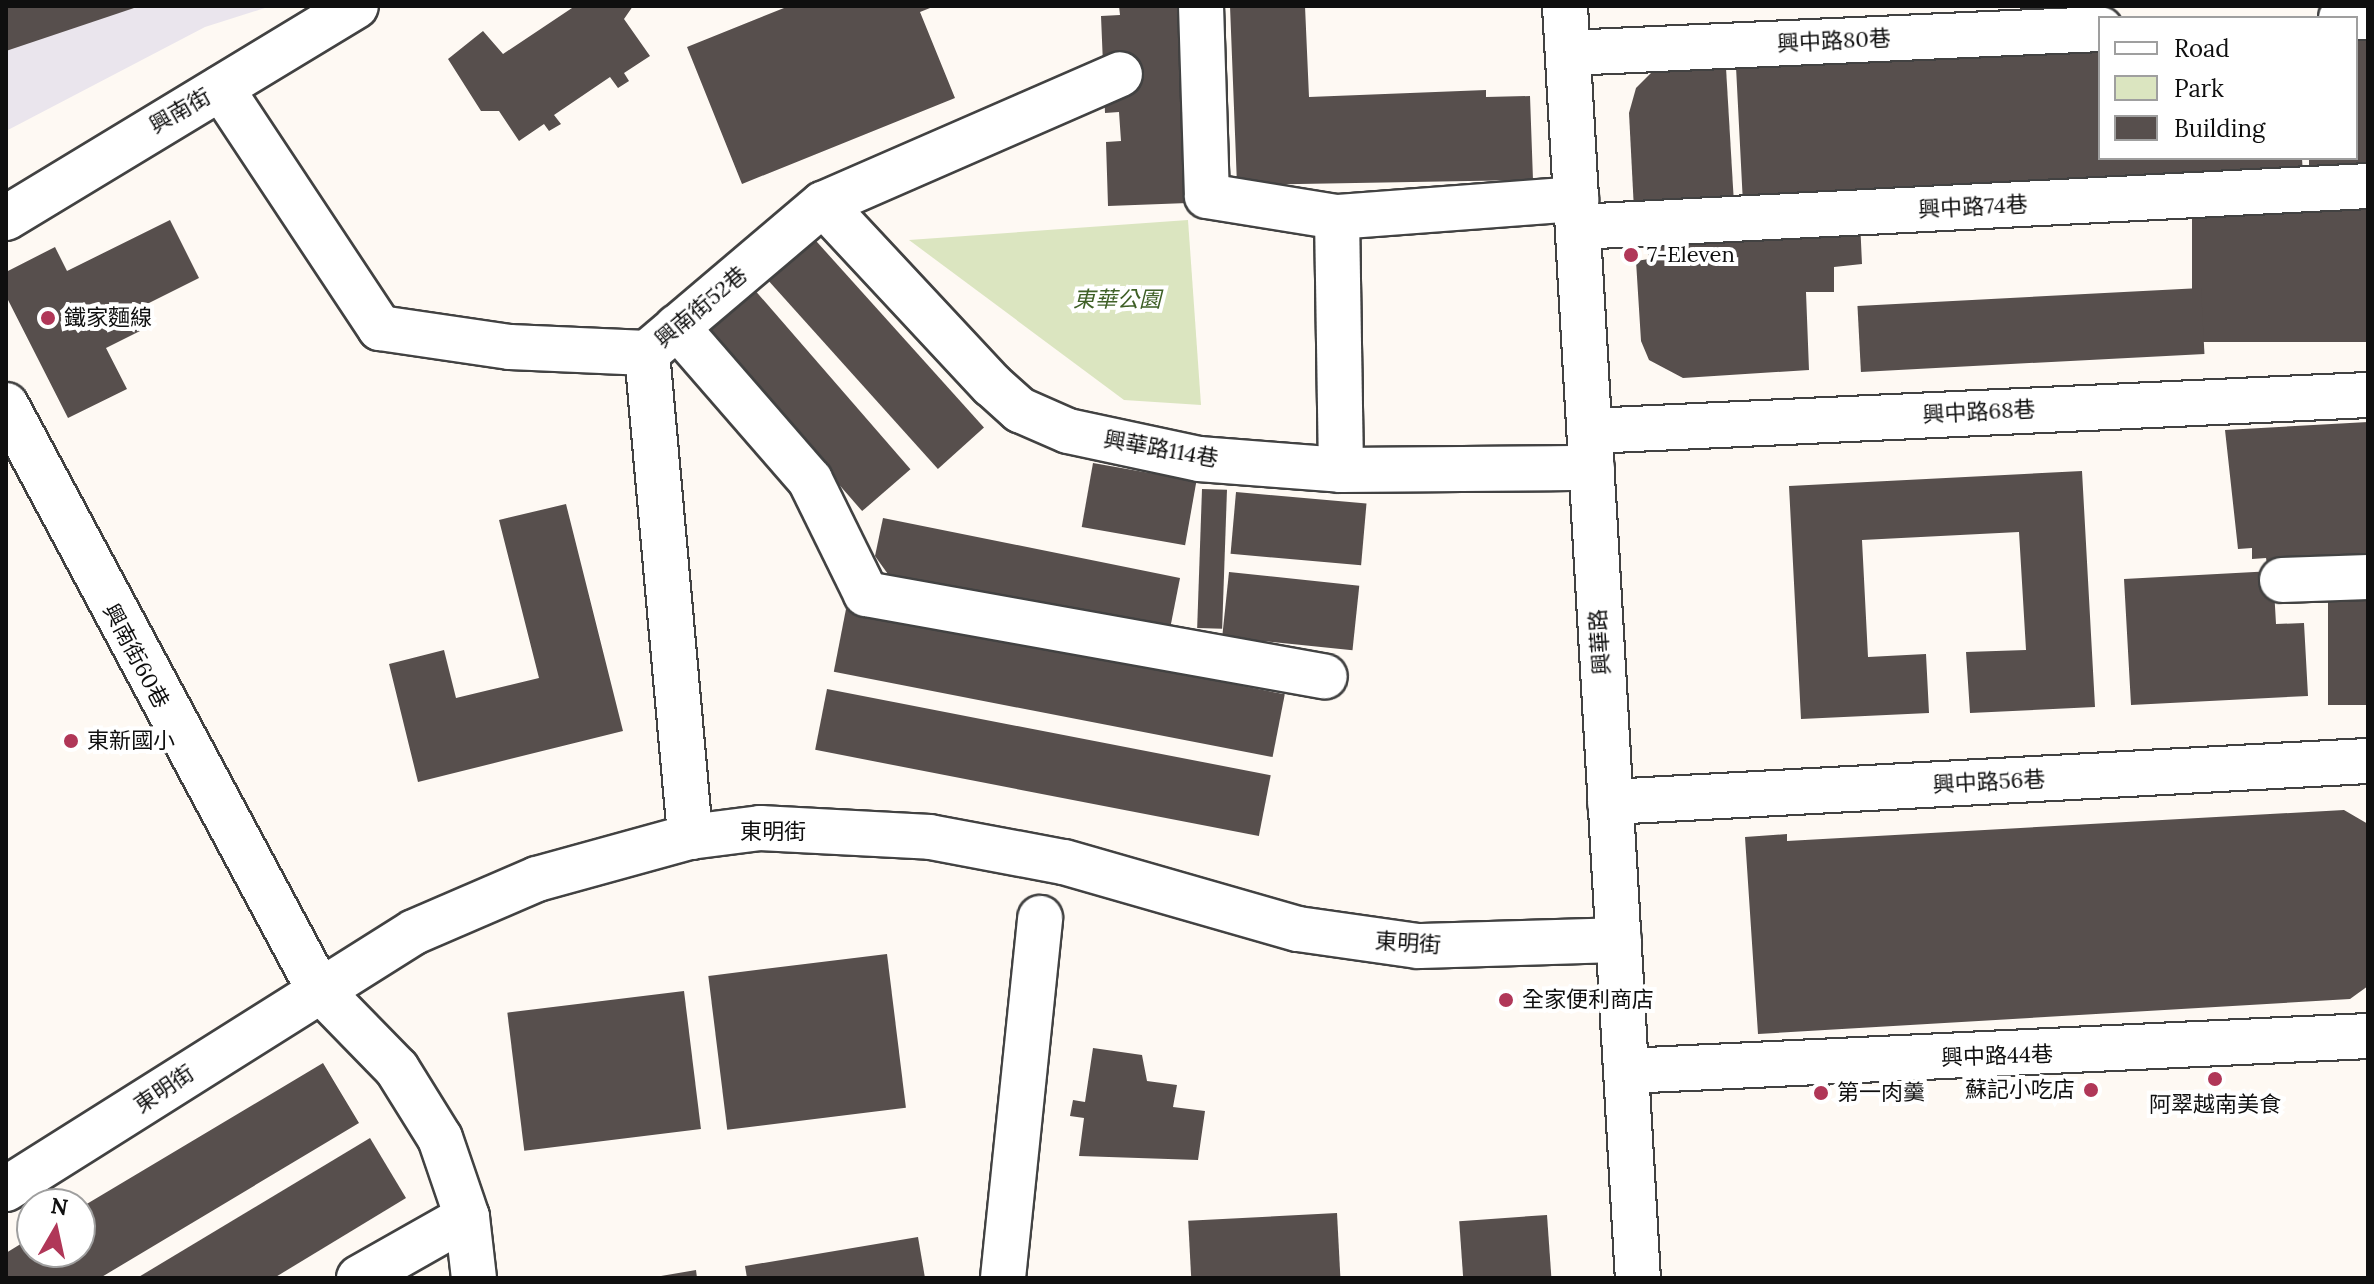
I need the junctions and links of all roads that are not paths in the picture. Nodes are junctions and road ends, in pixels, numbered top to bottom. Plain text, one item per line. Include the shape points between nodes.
1 (356, 6) edge
2 (1201, 6) edge
3 (1565, 6) edge
4 (2098, 29) edge
5 (1568, 53) junction
6 (1120, 74) dead end
7 (221, 88) junction
8 (2368, 186) edge
9 (823, 204) junction
10 (1577, 213) junction
11 (1337, 217) junction
12 (6, 218) edge
13 (662, 340) junction
14 (2368, 395) edge
15 (6, 405) edge
16 (1591, 450) junction
17 (1341, 470) junction
18 (2368, 577) edge
19 (2282, 580) dead end
20 (1325, 677) dead end
21 (2368, 761) edge
22 (1610, 802) junction
23 (690, 837) junction
24 (1040, 918) dead end
25 (1619, 940) junction
26 (318, 988) junction
27 (2368, 1036) edge
28 (1626, 1071) junction
29 (6, 1189) edge
30 (467, 1217) junction
31 (359, 1278) edge
32 (474, 1278) edge
33 (1003, 1278) edge
34 (1638, 1278) edge

1 - 7 street, 興南街
2 - 11 street, 興中路74巷 via 1207,196
3 - 5 street, 興華路
4 - 5 street, 興中路80巷
5 - 10 street, 興華路
6 - 9 street, 興南街52巷
7 - 12 street, 興南街
7 - 13 street, 興南街52巷 via 380,328 510,347
8 - 10 street, 興中路74巷
9 - 13 street, 興南街52巷
9 - 17 street, 興華路114巷 via 1020,410 1068,431 1199,459
10 - 11 street, 興中路74巷
10 - 16 street, 興華路
11 - 17 street
13 - 20 street via 810,480 866,594
13 - 23 street
14 - 16 street, 興中路68巷
15 - 26 street, 興南街60巷
16 - 17 street, 興華路114巷
16 - 22 street, 興華路
18 - 19 street
21 - 22 street, 興中路56巷
22 - 25 street, 興華路
23 - 25 street, 東明街 via 760,828 930,837 1064,862 1298,929 1418,946
23 - 26 street, 東明街 via 537,879 414,932
24 - 33 street
25 - 28 street, 興華路
26 - 29 street, 東明街
26 - 30 street, 興南街60巷 via 397,1069 440,1138
27 - 28 street, 興中路44巷
28 - 34 street, 興華路
30 - 31 street
30 - 32 street, 興南街60巷

